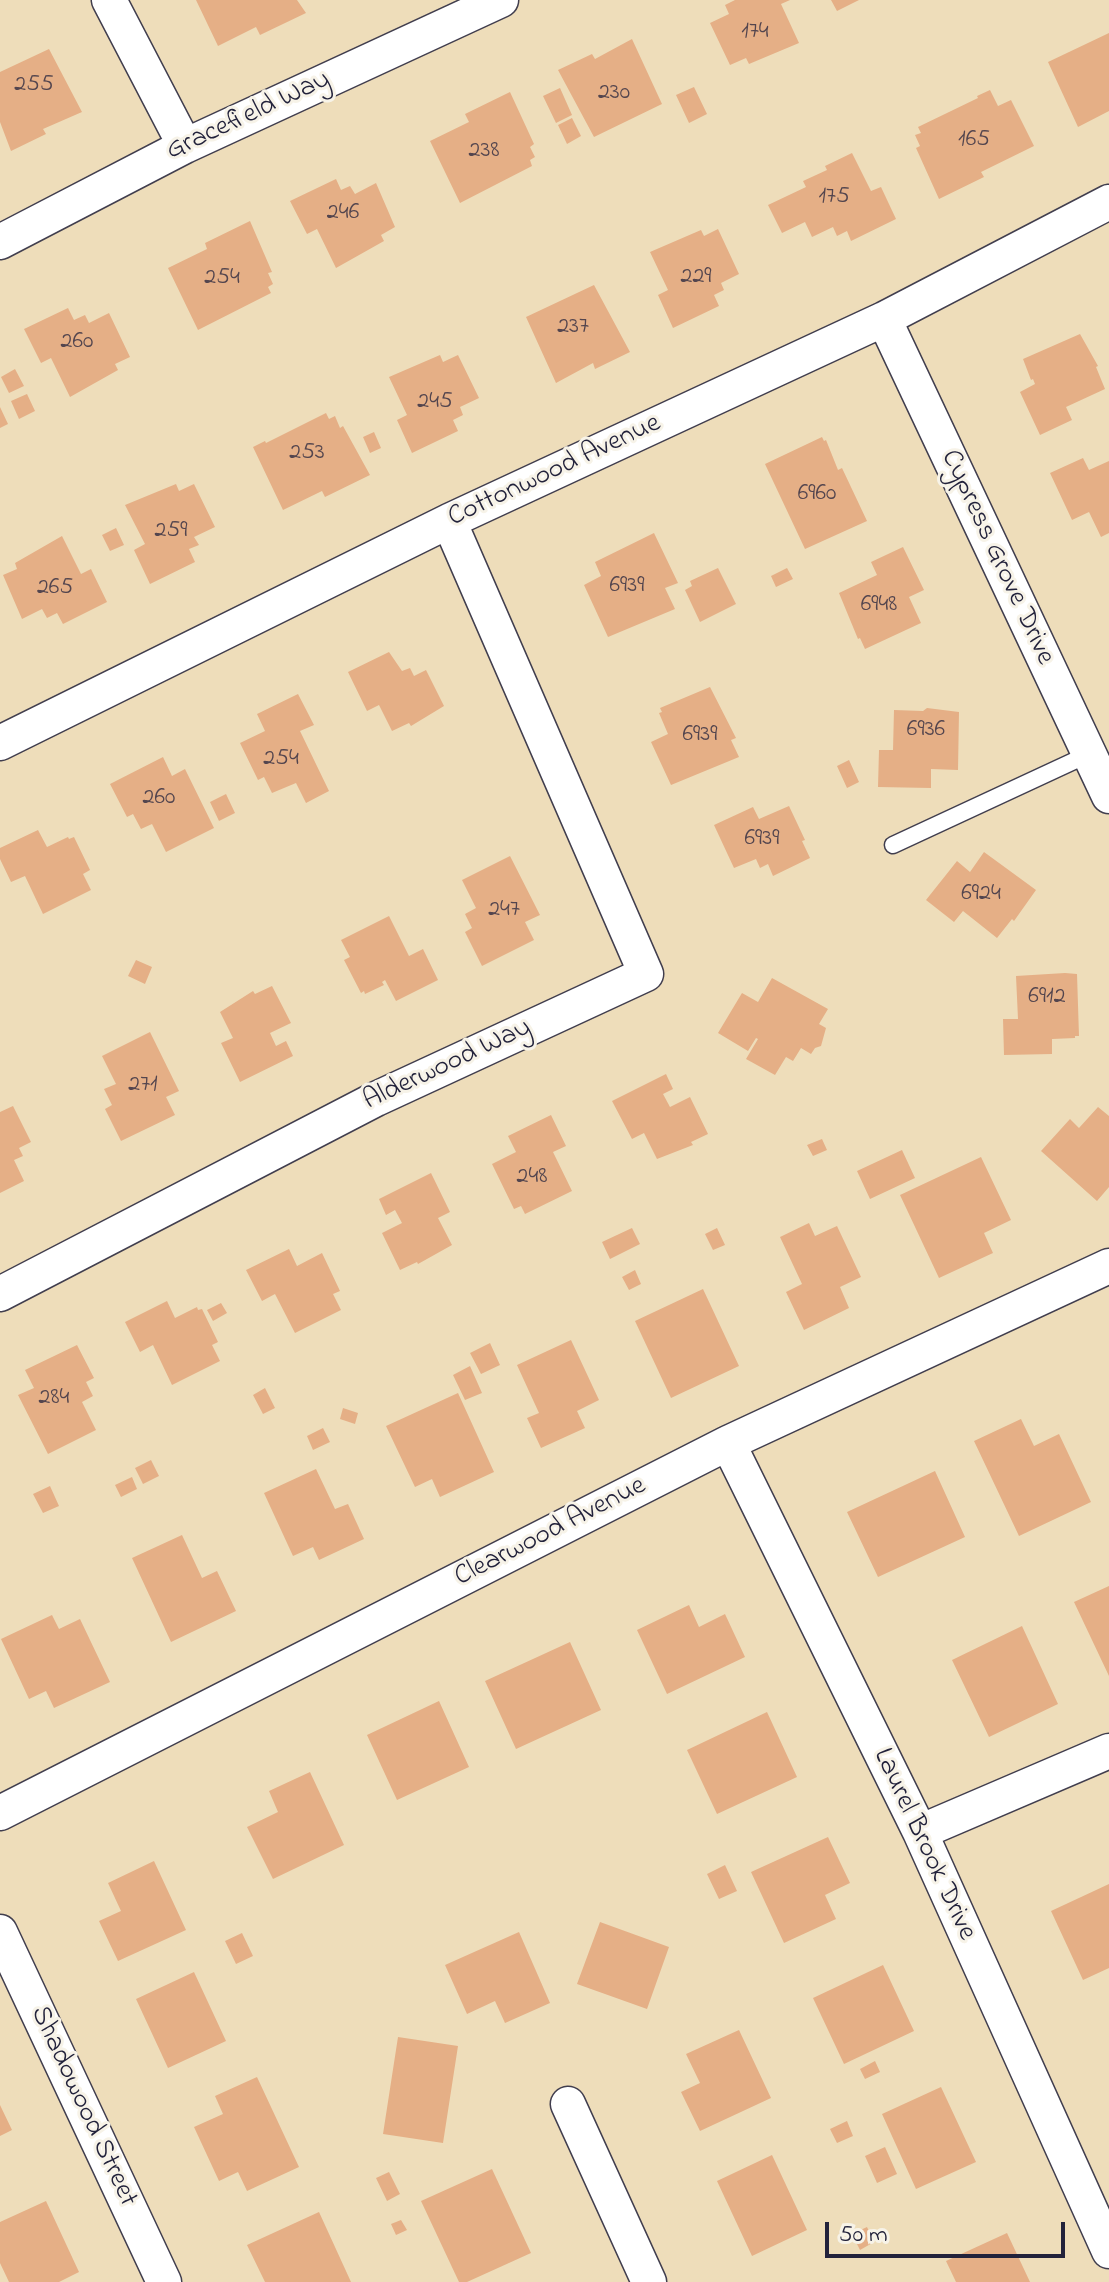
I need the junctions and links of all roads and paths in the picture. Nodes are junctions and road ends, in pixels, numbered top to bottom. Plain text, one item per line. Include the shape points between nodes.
1 (109, 0) edge
2 (501, 0) edge
3 (185, 146) junction
4 (1109, 202) edge
5 (0, 242) edge
6 (884, 319) junction
7 (449, 521) junction
8 (0, 743) edge
9 (1089, 754) junction
10 (1109, 796) edge
11 (893, 845) dead end
12 (1109, 1266) edge
13 (0, 1294) edge
14 (728, 1443) junction
15 (1109, 1751) edge
16 (0, 1813) edge
17 (920, 1832) junction
18 (0, 1932) edge
19 (568, 2104) dead end
20 (1109, 2251) edge
21 (164, 2282) edge
22 (649, 2282) edge

1 - 3 street
2 - 3 street, Gracefield Way
3 - 5 street, Gracefield Way
4 - 6 street, Cottonwood Avenue
6 - 7 street, Cottonwood Avenue
6 - 9 street, Cypress Grove Drive
7 - 8 street, Cottonwood Avenue
7 - 13 street, Alderwood Way via 646,974 376,1099
9 - 10 street, Cypress Grove Drive
9 - 11 lane
12 - 14 street, Clearwood Avenue
14 - 16 street, Clearwood Avenue
14 - 17 street, Laurel Brook Drive
15 - 17 street
17 - 20 street, Laurel Brook Drive
18 - 21 street, Shadowood Street
19 - 22 street

